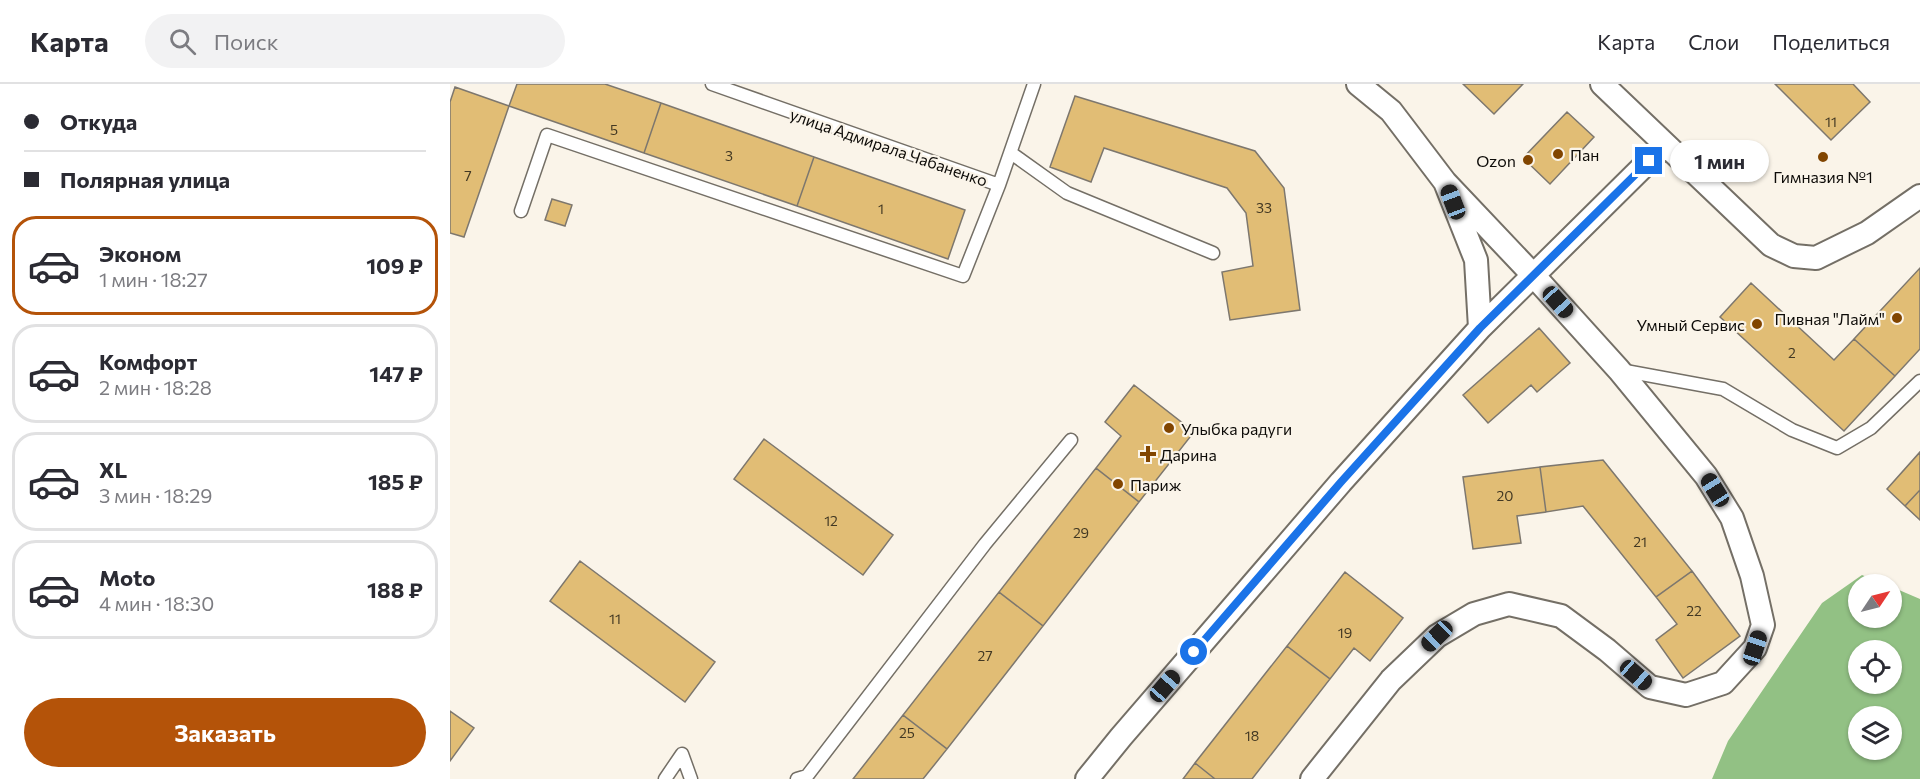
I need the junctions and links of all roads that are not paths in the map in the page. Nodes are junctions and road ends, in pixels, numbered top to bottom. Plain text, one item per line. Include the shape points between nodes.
1 (712, 84) edge
2 (1034, 84) edge
3 (1358, 84) edge
4 (1602, 84) edge
5 (1665, 145) junction
6 (1011, 153) junction
7 (1445, 182) junction
8 (999, 185) junction
9 (1920, 196) edge
10 (521, 211) dead end
11 (1213, 253) dead end
12 (1534, 276) junction
13 (1480, 328) junction
14 (1619, 370) junction
15 (1920, 381) edge
16 (1071, 440) dead end
17 (665, 779) edge
18 (691, 779) edge
19 (797, 779) edge
20 (1087, 779) edge
21 (1312, 779) edge

1 - 8 lane, улица Адмирала Чабаненко
2 - 6 lane, улица Адмирала Чабаненко
3 - 7 street via 1391,111
4 - 5 street
5 - 9 street via 1771,245 1794,256 1816,258 1867,233
5 - 12 street
6 - 8 lane, улица Адмирала Чабаненко
6 - 11 lane via 1067,193
7 - 12 street
7 - 13 street via 1476,260
8 - 10 lane via 963,276 547,135
12 - 13 street
12 - 14 street
13 - 20 street via 1334,490
14 - 15 lane via 1723,389 1792,430 1837,448 1871,428
14 - 21 street via 1706,476 1732,518 1752,576 1763,625 1755,648 1723,683 1686,695 1650,687 1561,616 1509,603 1474,614 1437,636 1391,680
16 - 19 lane via 985,544 807,776
17 - 18 lane via 682,754

